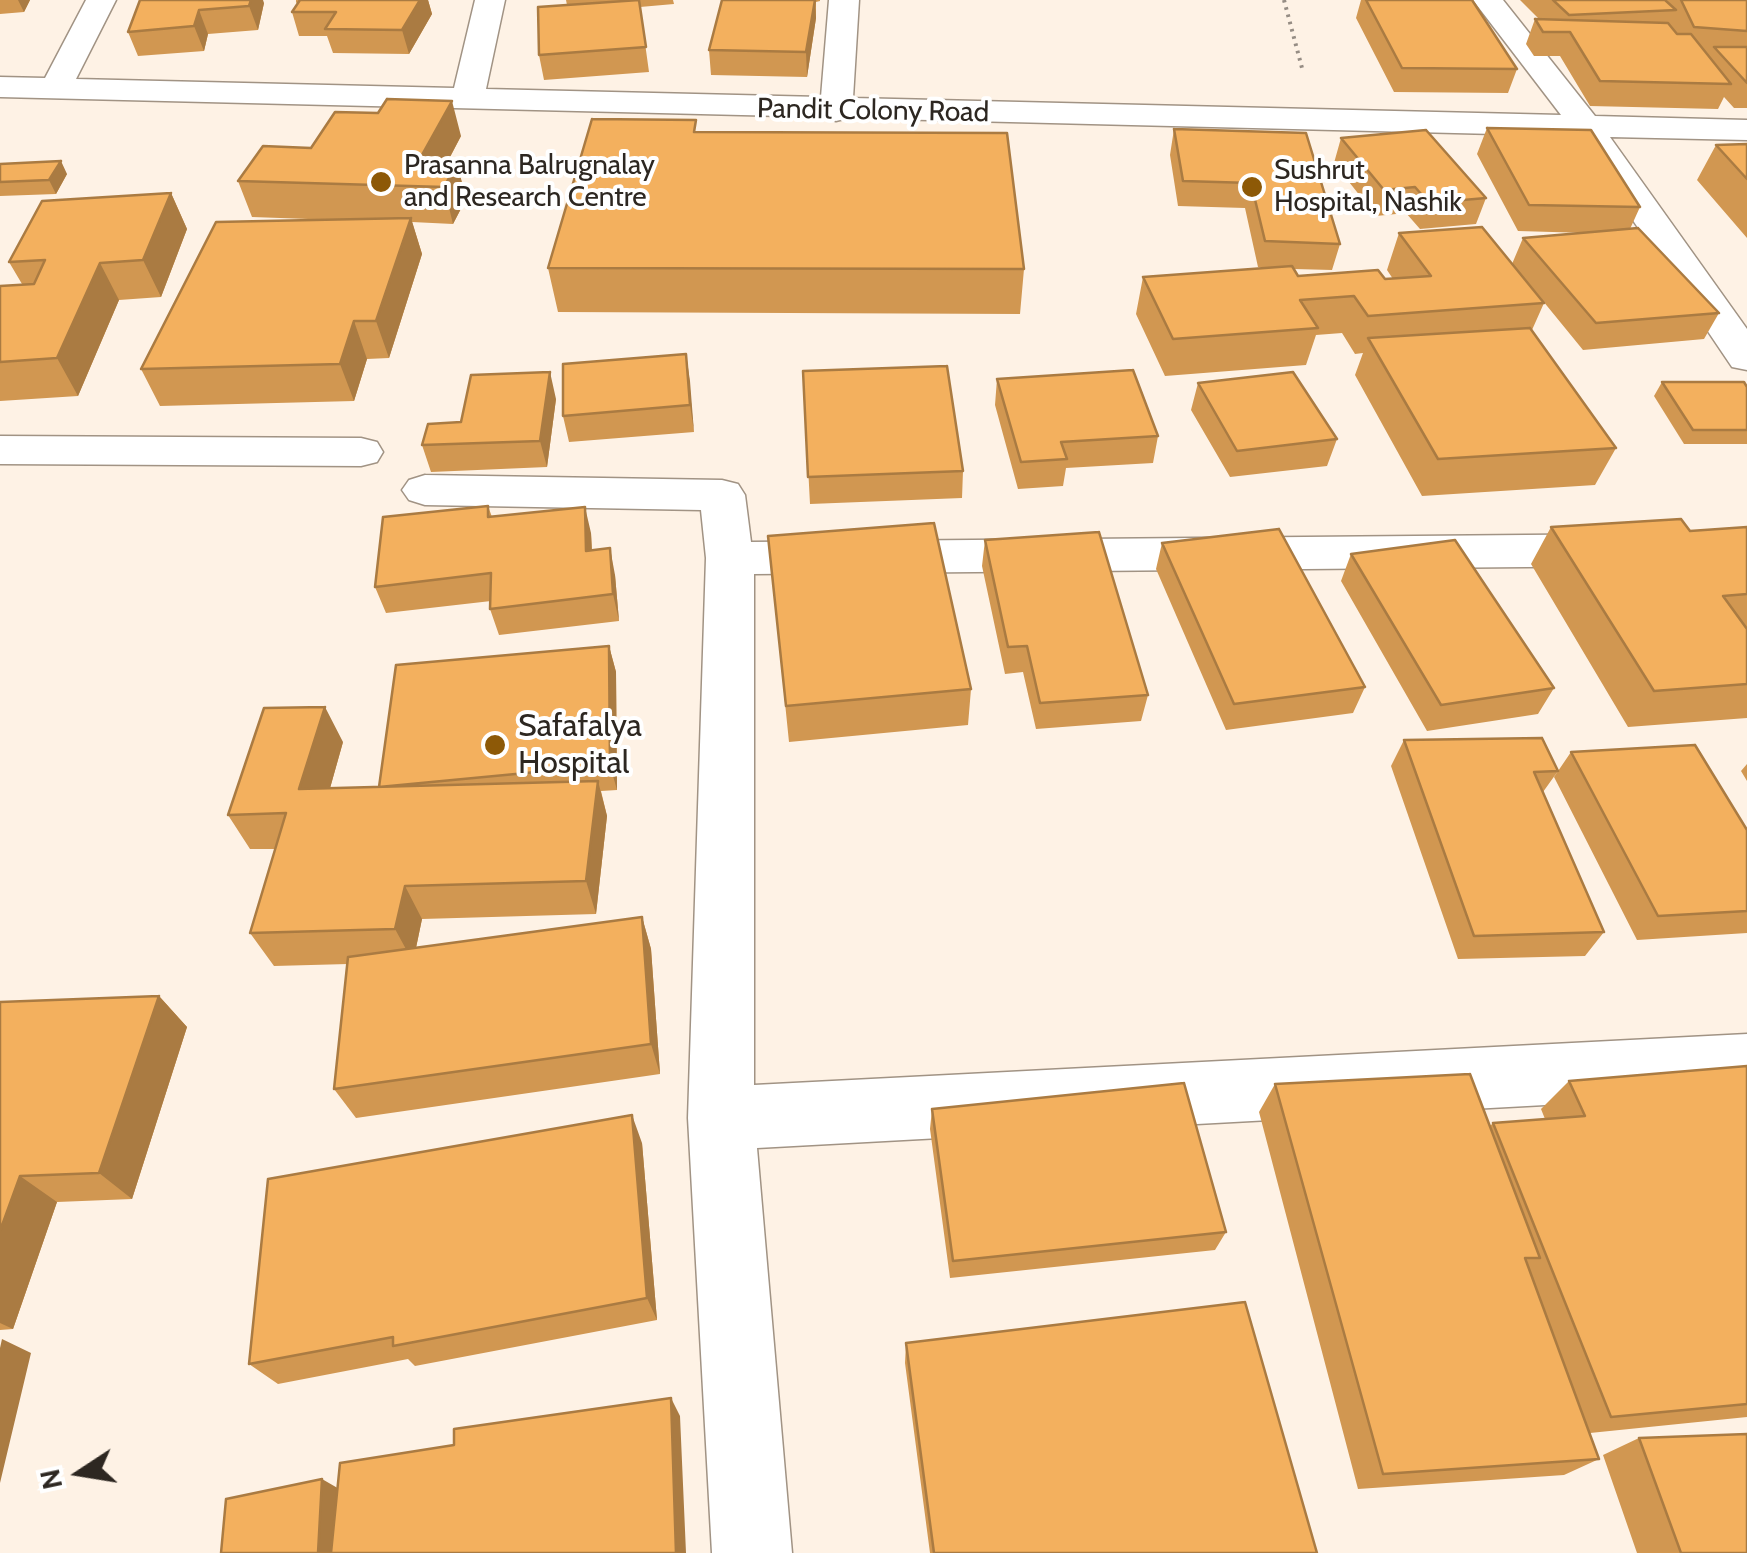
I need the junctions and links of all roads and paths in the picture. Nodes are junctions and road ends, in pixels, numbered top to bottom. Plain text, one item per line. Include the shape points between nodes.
1 (101, 0) edge
2 (490, 0) edge
3 (844, 0) edge
4 (1284, 0) edge
5 (1488, 0) edge
6 (0, 87) edge
7 (55, 88) junction
8 (468, 100) junction
9 (836, 110) junction
10 (1316, 122) junction
11 (1588, 129) junction
12 (1747, 130) edge
13 (1747, 358) edge
14 (0, 450) edge
15 (361, 452) dead end
16 (425, 490) dead end
17 (1747, 549) edge
18 (730, 558) junction
19 (1747, 1064) edge
20 (720, 1118) junction
21 (752, 1553) edge

1 - 7 street
2 - 8 street
3 - 9 street
4 - 10 path
5 - 11 street
6 - 7 street, Pandit Colony Road
7 - 8 street, Pandit Colony Road
8 - 9 street, Pandit Colony Road
9 - 10 street, Pandit Colony Road
10 - 11 street, Pandit Colony Road
11 - 12 street, Pandit Colony Road
11 - 13 street
14 - 15 street
16 - 18 street via 722,495
17 - 18 street
18 - 20 street
19 - 20 street
20 - 21 street

